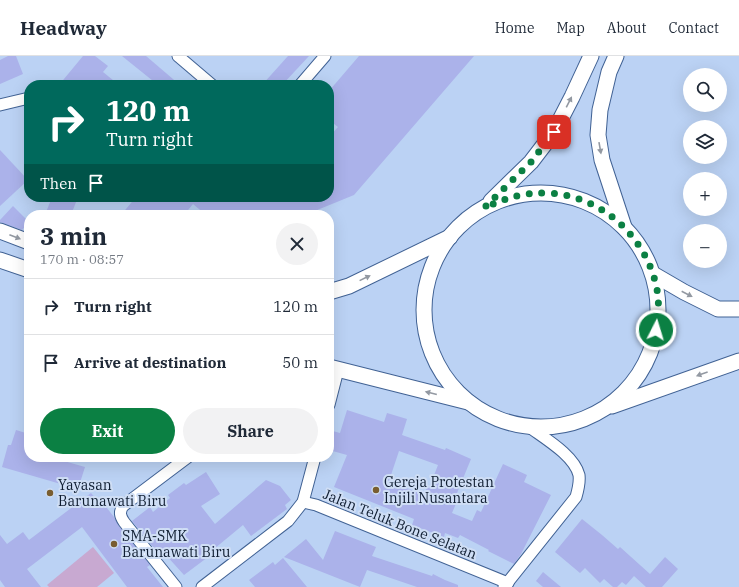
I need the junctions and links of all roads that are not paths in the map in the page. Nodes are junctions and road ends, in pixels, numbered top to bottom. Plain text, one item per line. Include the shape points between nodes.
1 (178, 56) edge
2 (325, 56) edge
3 (591, 56) edge
4 (616, 56) edge
5 (206, 80) edge
6 (304, 80) edge
7 (24, 99) edge
8 (0, 105) edge
9 (484, 208) junction
10 (624, 227) junction
11 (0, 231) edge
12 (451, 236) junction
13 (24, 240) edge
14 (0, 260) edge
15 (24, 268) edge
16 (653, 274) junction
17 (334, 290) edge
18 (739, 309) edge
19 (739, 361) edge
20 (334, 368) edge
21 (469, 402) junction
22 (601, 410) junction
23 (528, 426) junction
24 (181, 462) edge
25 (314, 462) edge
26 (303, 502) junction
27 (506, 585) edge
28 (176, 587) edge
29 (202, 587) edge

1 - 5 street
2 - 6 street
9 -> 3 main road via 531,162 554,132
4 -> 10 main road via 609,72 600,110 598,135 602,160
7 - 8 street
9 - 10 main road via 504,199 525,194 547,193 589,202 608,213
9 - 12 main road via 466,220
10 - 16 main road via 646,257
11 -> 13 main road
17 -> 12 main road via 349,286
12 - 21 main road via 429,277 425,323 430,346 439,367 452,386
14 - 15 main road
16 -> 18 main road via 718,309
16 - 22 main road via 658,296 658,319 649,354 634,380 619,397
19 -> 22 main road
21 -> 20 main road
21 - 23 main road via 487,414 507,422
22 - 23 main road via 572,422
23 - 27 street via 569,457 579,476 579,487 576,497
24 - 28 street via 123,506 120,513 124,522
25 - 26 street
26 - 27 street, Jalan Teluk Bone Selatan via 316,505
26 - 29 street via 288,520

